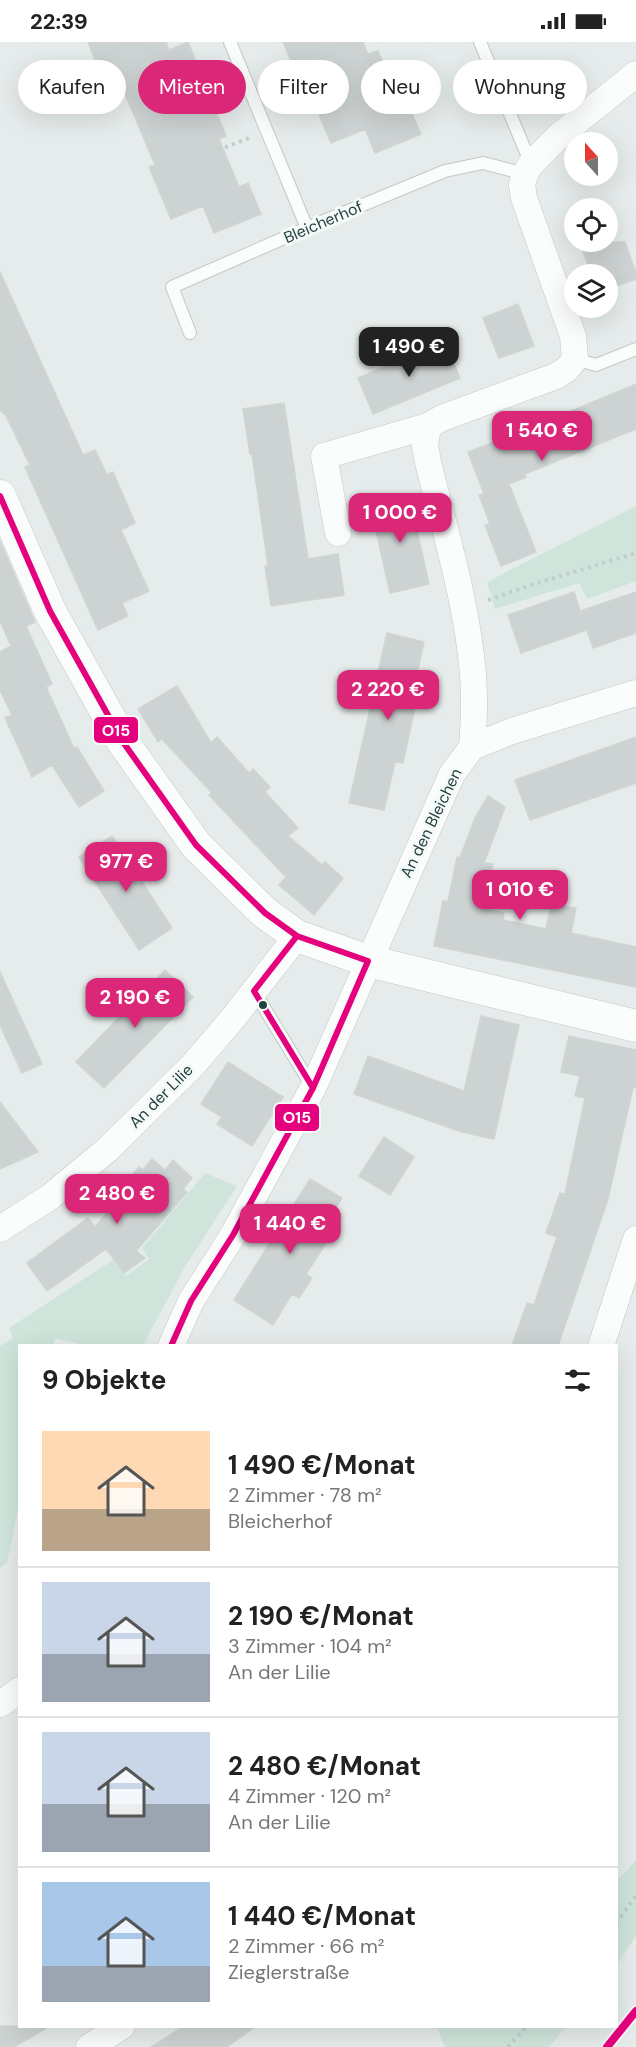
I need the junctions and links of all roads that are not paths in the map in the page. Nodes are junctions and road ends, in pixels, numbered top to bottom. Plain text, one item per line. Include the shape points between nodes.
1 (230, 42) edge
2 (480, 42) edge
3 (636, 74) edge
4 (528, 169) junction
5 (307, 228) junction
6 (190, 333) dead end
7 (636, 349) edge
8 (575, 359) junction
9 (428, 426) junction
10 (0, 496) edge
11 (338, 533) dead end
12 (636, 693) edge
13 (472, 747) junction
14 (297, 936) junction
15 (368, 961) junction
16 (254, 991) junction
17 (636, 1026) edge
18 (313, 1088) junction
19 (0, 1229) edge
20 (636, 1239) edge
21 (172, 1344) edge
22 (602, 1344) edge
23 (18, 1691) edge
24 (0, 1704) edge
25 (119, 2028) edge
26 (90, 2047) edge

1 - 5 lane
2 - 4 lane
3 - 4 street via 560,135
4 - 5 lane, Bleicherhof via 483,163 445,171
4 - 8 street via 522,185 524,198 573,336
5 - 6 lane, Bleicherhof via 172,287
7 - 8 lane via 596,365
8 - 9 street via 556,376
9 - 11 street via 324,456
9 - 13 street via 425,446 464,609 473,674
10 - 14 street via 50,611 123,742 196,845 266,914
12 - 13 street
13 - 15 street, An den Bleichen via 452,774
14 - 15 street
14 - 16 street, An der Lilie
15 - 17 street
15 - 18 street, An den Bleichen
16 - 18 lane
16 - 19 street, An der Lilie via 193,1065 108,1149 50,1197
18 - 21 street, An den Bleichen via 233,1235 191,1301
20 - 22 street
23 - 24 street
25 - 26 street

